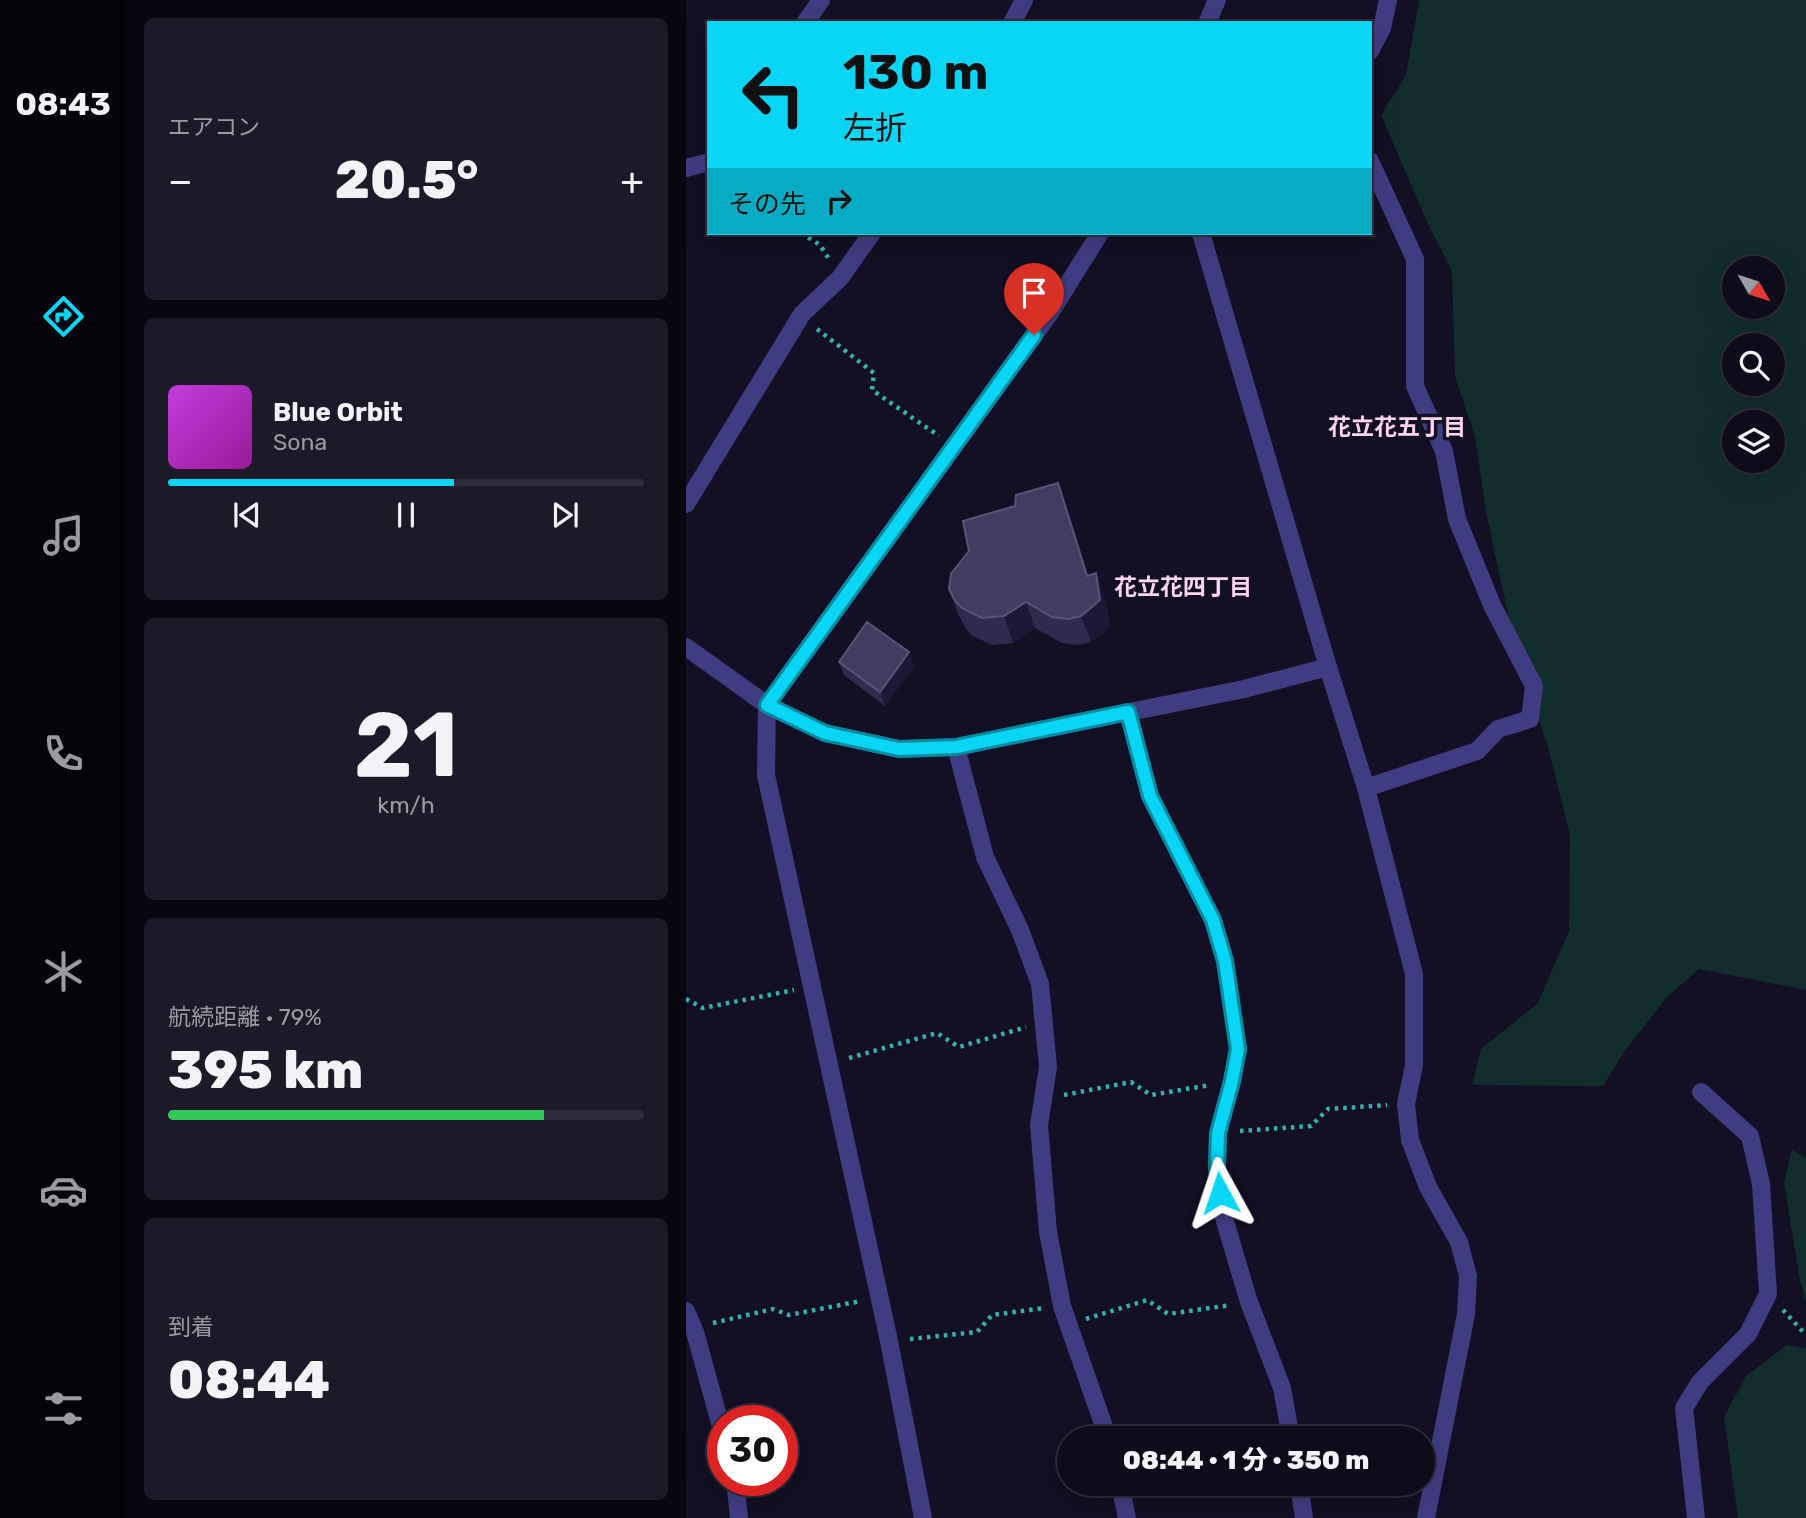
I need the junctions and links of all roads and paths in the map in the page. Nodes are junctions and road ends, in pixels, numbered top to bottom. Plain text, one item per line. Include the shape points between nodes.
1 (821, 0) edge
2 (1024, 0) edge
3 (1217, 0) edge
4 (1388, 0) edge
5 (806, 21) edge
6 (1013, 21) edge
7 (1209, 21) edge
8 (1372, 47) edge
9 (707, 163) edge
10 (1372, 165) edge
11 (686, 168) edge
12 (805, 235) edge
13 (871, 235) edge
14 (1099, 235) edge
15 (1202, 235) edge
16 (840, 278) junction
17 (802, 314) junction
18 (954, 446) junction
19 (686, 503) edge
20 (686, 647) edge
21 (1328, 667) junction
22 (767, 705) junction
23 (1128, 712) junction
24 (956, 747) junction
25 (1366, 788) junction
26 (812, 986) junction
27 (686, 999) edge
28 (1044, 1022) junction
29 (829, 1064) junction
30 (1232, 1081) junction
31 (1701, 1092) dead end
32 (1043, 1099) junction
33 (1406, 1104) junction
34 (1218, 1133) junction
35 (1768, 1294) junction
36 (879, 1298) junction
37 (1249, 1302) junction
38 (1062, 1306) junction
39 (690, 1319) edge
40 (1068, 1324) junction
41 (1806, 1335) edge
42 (889, 1341) junction
43 (715, 1405) edge
44 (1104, 1426) edge
45 (1289, 1426) edge
46 (737, 1496) edge
47 (1122, 1496) edge
48 (1301, 1496) edge
49 (739, 1518) edge
50 (923, 1518) edge
51 (1127, 1518) edge
52 (1304, 1518) edge
53 (1426, 1518) edge
54 (1696, 1518) edge

1 - 5 street
2 - 6 street
3 - 7 street
4 - 8 street
9 - 11 street
10 - 25 street via 1415,259 1415,386 1444,450 1457,519 1492,604 1534,686 1530,719 1498,729 1477,751
12 - 16 path via 820,245
13 - 16 street
14 - 18 street via 1050,313
15 - 21 street
16 - 17 street
17 - 18 path via 874,373 872,390
17 - 19 street
18 - 22 street
20 - 22 street
21 - 23 street
21 - 25 street
22 - 24 street via 825,733 899,749
22 - 26 street via 766,775
23 - 24 street
23 - 30 street via 1150,796 1213,920 1225,961 1238,1049
24 - 28 street via 985,857 1040,984
25 - 33 street via 1414,974 1414,1065
26 - 27 path via 703,1008
26 - 29 street
28 - 29 path via 959,1047 937,1033
28 - 32 street via 1048,1067
29 - 36 street
30 - 32 path via 1152,1095 1131,1082
30 - 34 street
31 - 35 street via 1750,1136 1761,1184
32 - 38 street via 1039,1125 1048,1232
33 - 34 path via 1328,1109 1311,1126
33 - 53 street via 1409,1140 1428,1187 1459,1242 1468,1276 1466,1314
34 - 37 street via 1224,1218
35 - 41 path
35 - 54 street via 1748,1334 1700,1382 1684,1408
36 - 39 path via 789,1315 773,1309
36 - 42 street
37 - 40 path via 1168,1314 1147,1300
37 - 45 street via 1282,1388
38 - 40 street
38 - 42 path via 992,1315 977,1332
39 - 43 street
40 - 44 street
42 - 50 street
46 - 49 street
47 - 51 street
48 - 52 street

